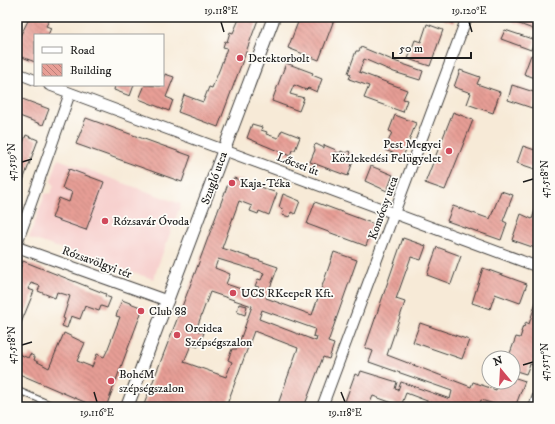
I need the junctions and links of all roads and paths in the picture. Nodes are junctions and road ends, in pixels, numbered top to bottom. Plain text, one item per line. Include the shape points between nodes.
1 (274, 17) edge
2 (468, 17) edge
3 (17, 73) edge
4 (34, 80) edge
5 (52, 86) edge
6 (70, 93) junction
7 (224, 150) junction
8 (394, 214) junction
9 (17, 243) edge
10 (17, 247) edge
11 (538, 267) edge
12 (168, 301) junction
13 (17, 390) edge
14 (538, 396) edge
15 (57, 407) edge
16 (127, 407) edge
17 (322, 407) edge
18 (534, 407) edge

1 - 7 street, Szugló utca
2 - 8 street, Komócsy utca
3 - 4 street
5 - 6 street, Lőcsei út
6 - 7 street, Lőcsei út
6 - 9 street
7 - 8 street, Lőcsei út
7 - 12 street, Szugló utca
8 - 11 street, Lőcsei út
8 - 17 street, Komócsy utca
10 - 12 street, Rózsavölgyi tér
12 - 16 street, Szugló utca
13 - 15 lane
14 - 18 street

